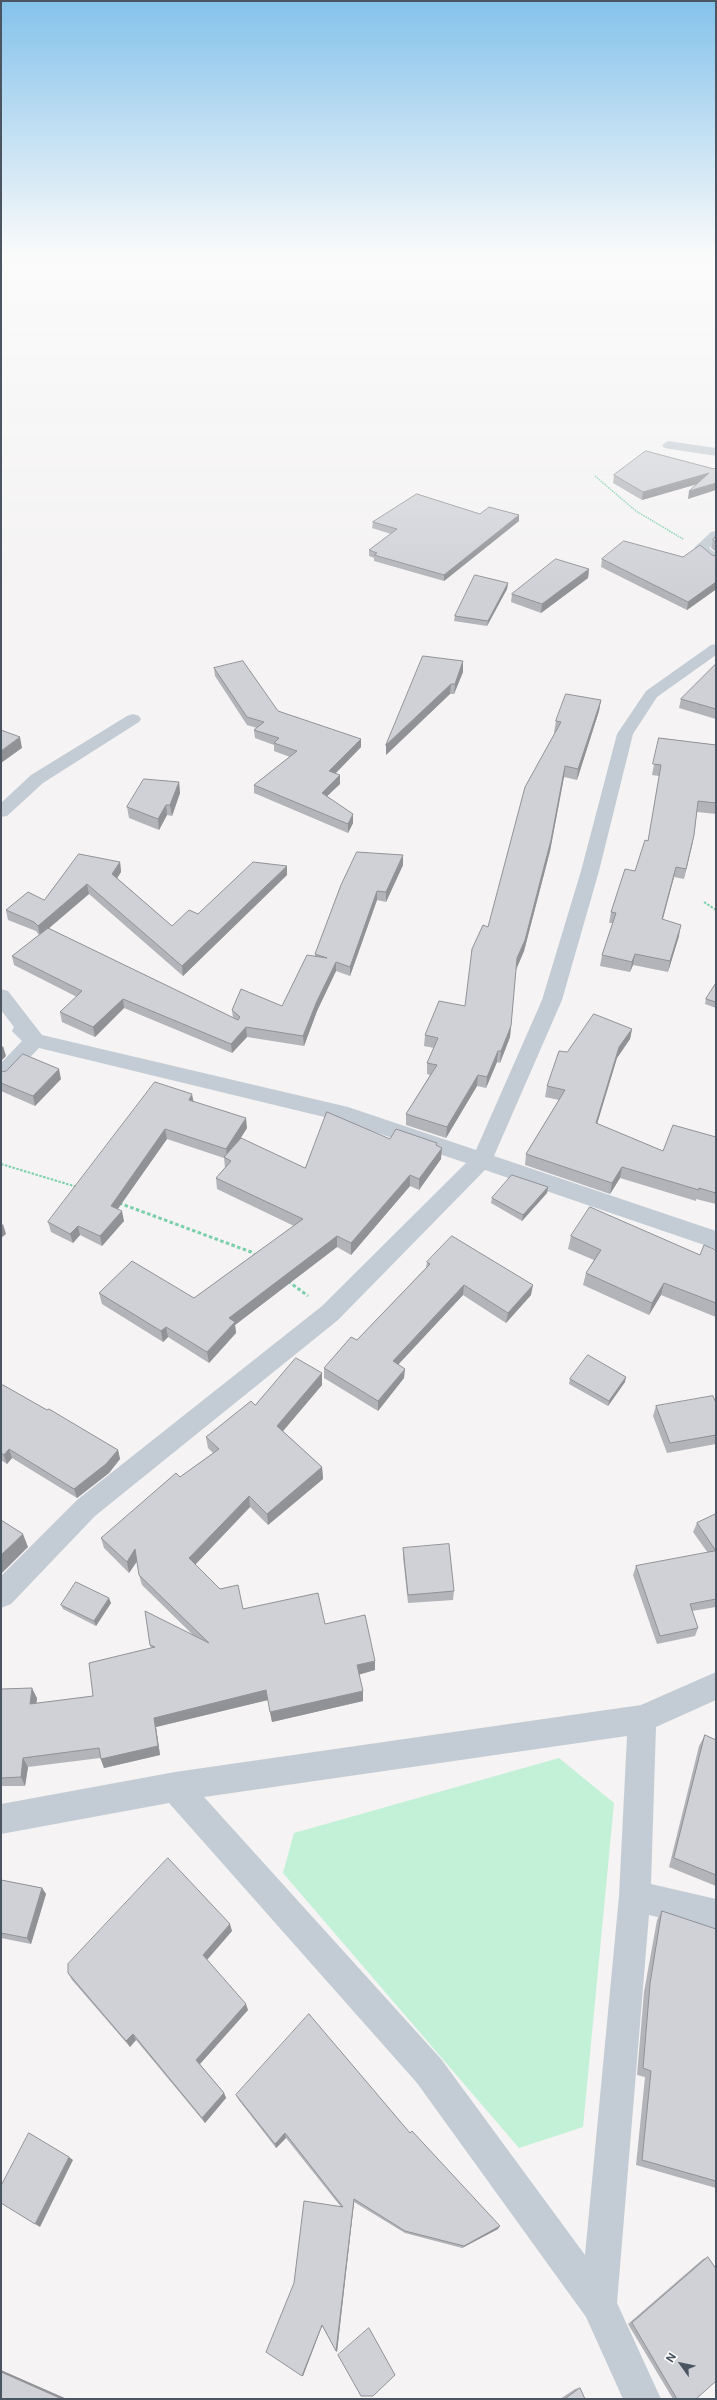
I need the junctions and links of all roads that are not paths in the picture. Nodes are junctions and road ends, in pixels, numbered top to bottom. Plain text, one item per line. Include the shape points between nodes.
1 (668, 444) dead end
2 (716, 452) edge
3 (716, 535) edge
4 (716, 559) edge
5 (716, 648) edge
6 (133, 719) dead end
7 (1, 812) edge
8 (1, 996) edge
9 (1, 1017) edge
10 (35, 1040) junction
11 (1, 1075) edge
12 (482, 1160) junction
13 (716, 1240) edge
14 (1, 1595) edge
15 (716, 1686) edge
16 (642, 1719) junction
17 (175, 1787) junction
18 (1, 1819) edge
19 (635, 1896) junction
20 (716, 1915) edge
21 (599, 2304) junction
22 (642, 2399) edge

1 - 2 street
3 - 4 street via 701,548
5 - 12 street via 651,694 625,734 590,871 552,1000
6 - 7 street via 37,779
8 - 10 street
9 - 10 street
10 - 11 street
10 - 12 street via 348,1115
12 - 13 street
12 - 14 street via 330,1313 86,1508
15 - 16 street
16 - 17 street
16 - 19 street
17 - 18 street
17 - 21 street via 430,2072
19 - 20 street
19 - 21 street
21 - 22 street

